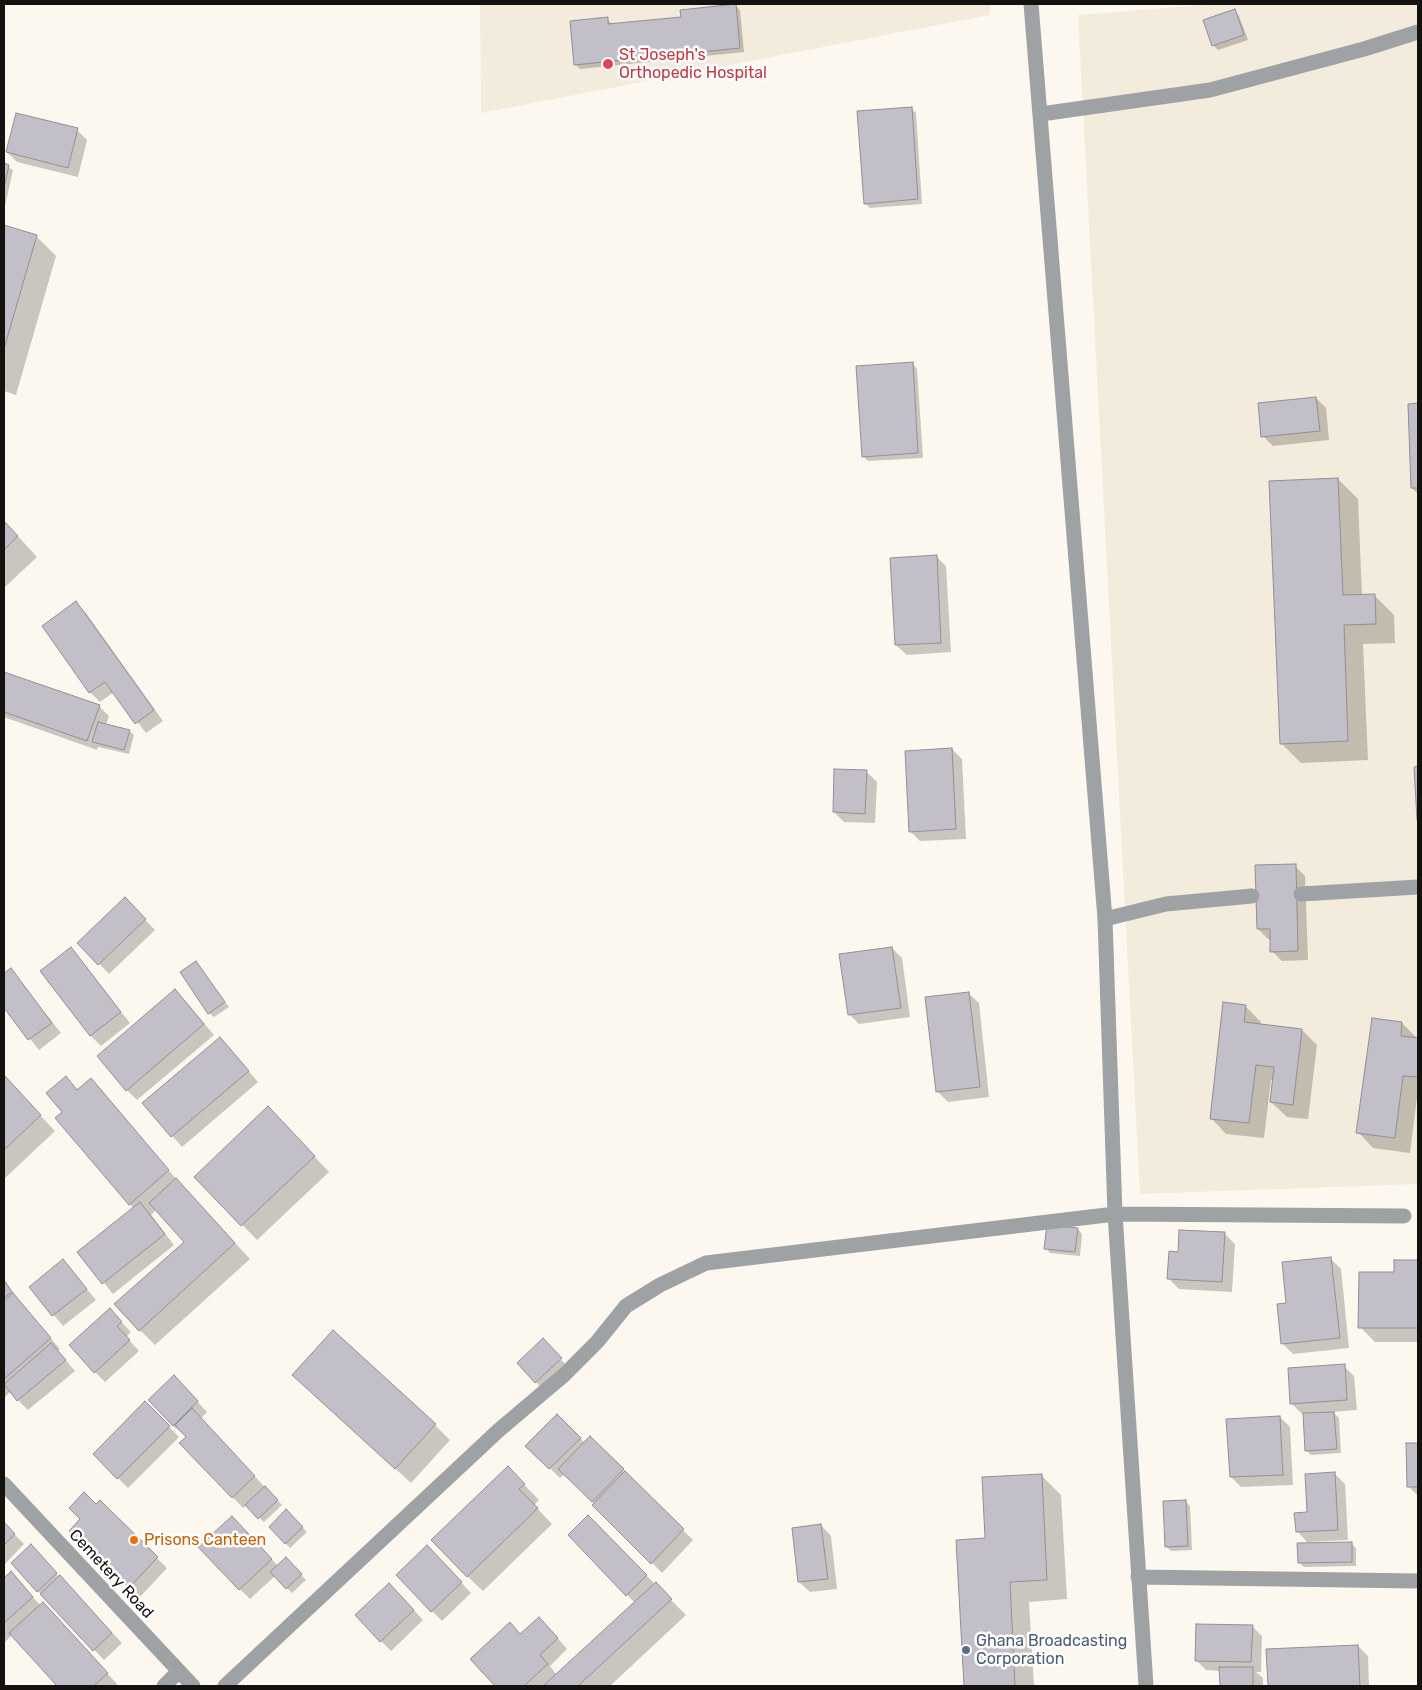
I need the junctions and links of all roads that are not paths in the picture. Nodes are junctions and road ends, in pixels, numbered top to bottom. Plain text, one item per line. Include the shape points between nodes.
1 (1032, 4) edge
2 (1418, 32) edge
3 (1041, 114) junction
4 (1418, 886) edge
5 (1301, 894) dead end
6 (1252, 896) dead end
7 (1105, 919) junction
8 (1115, 1214) junction
9 (1404, 1216) dead end
10 (4, 1484) edge
11 (1138, 1577) junction
12 (1418, 1581) edge
13 (178, 1672) junction
14 (164, 1686) edge
15 (193, 1686) edge
16 (225, 1686) edge
17 (1146, 1686) edge

1 - 3 street
2 - 3 street via 1364,50 1210,90
3 - 7 street
4 - 5 street
6 - 7 street via 1166,904
7 - 8 street
8 - 9 street
8 - 11 street
8 - 16 street via 706,1263 660,1285 626,1306 597,1342 564,1374 499,1430
10 - 13 street, Cemetery Road
11 - 12 street
11 - 17 street
13 - 14 street
13 - 15 street, Cemetery Road

